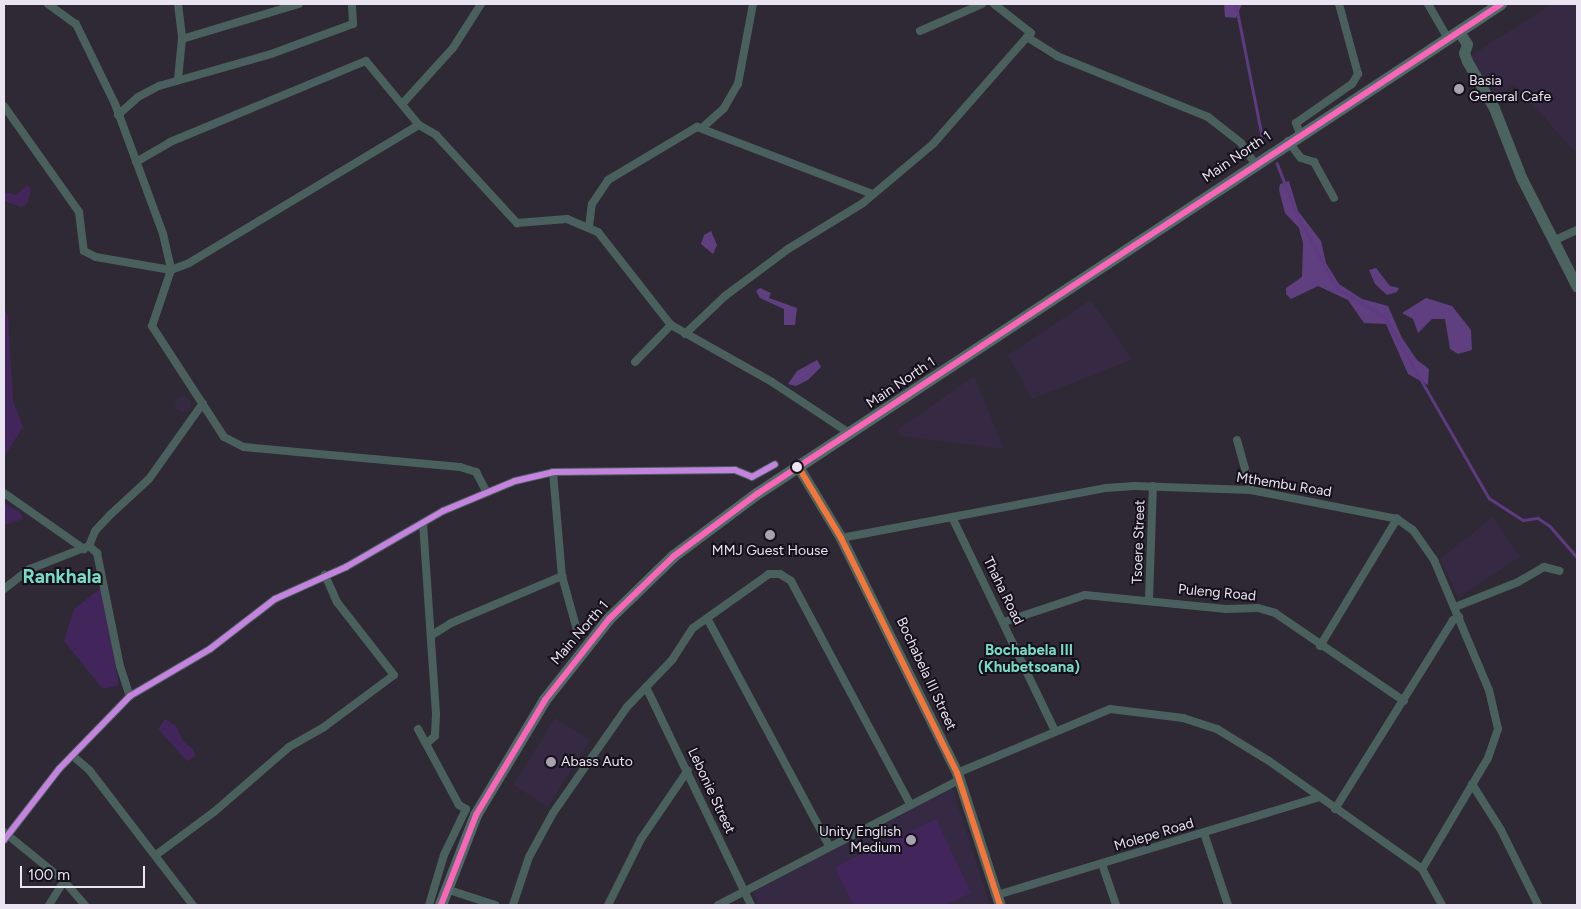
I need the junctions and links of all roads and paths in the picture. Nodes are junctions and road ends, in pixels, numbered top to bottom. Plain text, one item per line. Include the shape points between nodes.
1 (48, 4) edge
2 (178, 4) edge
3 (299, 4) edge
4 (352, 4) edge
5 (481, 4) edge
6 (753, 4) edge
7 (982, 4) edge
8 (994, 4) edge
9 (1339, 4) edge
10 (1428, 4) edge
11 (1501, 4) edge
12 (920, 31) dead end
13 (1453, 35) junction
14 (1027, 37) junction
15 (182, 39) junction
16 (178, 79) junction
17 (404, 102) junction
18 (4, 106) edge
19 (118, 115) junction
20 (419, 125) junction
21 (702, 128) junction
22 (1300, 134) junction
23 (1288, 141) junction
24 (136, 162) junction
25 (1255, 164) junction
26 (872, 194) junction
27 (1334, 198) dead end
28 (589, 228) junction
29 (1577, 230) edge
30 (1553, 240) junction
31 (171, 270) junction
32 (1577, 287) edge
33 (671, 325) junction
34 (685, 334) junction
35 (635, 362) dead end
36 (203, 403) junction
37 (851, 434) junction
38 (1237, 440) dead end
39 (775, 464) dead end
40 (799, 468) junction
41 (553, 472) junction
42 (759, 472) junction
43 (769, 486) junction
44 (1153, 486) junction
45 (1251, 490) junction
46 (486, 491) junction
47 (4, 493) edge
48 (952, 517) junction
49 (1397, 519) junction
50 (423, 523) junction
51 (842, 538) junction
52 (86, 548) junction
53 (1560, 571) dead end
54 (325, 575) junction
55 (562, 576) junction
56 (4, 589) edge
57 (1149, 599) junction
58 (1455, 607) junction
59 (707, 618) junction
60 (1459, 618) junction
61 (1004, 622) junction
62 (577, 630) dead end
63 (432, 635) junction
64 (1320, 646) junction
65 (646, 687) junction
66 (130, 696) junction
67 (1404, 701) junction
68 (418, 729) dead end
69 (1055, 731) junction
70 (426, 744) junction
71 (73, 756) junction
72 (688, 770) junction
73 (958, 776) junction
74 (1472, 784) junction
75 (1317, 798) junction
76 (910, 804) junction
77 (1335, 808) junction
78 (1204, 833) junction
79 (5, 836) edge
80 (829, 846) junction
81 (156, 856) junction
82 (1102, 864) junction
83 (1422, 869) junction
84 (64, 881) junction
85 (446, 889) junction
86 (744, 890) junction
87 (999, 900) edge
88 (49, 905) edge
89 (85, 905) edge
90 (192, 905) edge
91 (428, 905) edge
92 (440, 905) edge
93 (495, 905) edge
94 (513, 905) edge
95 (608, 905) edge
96 (718, 905) edge
97 (751, 905) edge
98 (1116, 905) edge
99 (1228, 905) edge
100 (1442, 905) edge
101 (1538, 905) edge

1 - 19 street via 76,24
2 - 15 street
3 - 15 street
4 - 16 street via 353,24 271,54
5 - 17 street via 453,48
6 - 21 street via 738,84 724,108
7 - 12 street
8 - 14 street via 1031,33
9 - 22 street via 1358,74 1352,84 1296,123
10 - 13 street
11 - 13 main road, Main North 1
13 - 22 main road, Main North 1
13 - 30 street via 1468,44 1464,53 1467,61 1494,108 1521,177
14 - 25 street via 1057,56 1208,117 1241,143
14 - 26 street via 934,144
15 - 16 street
16 - 19 street via 138,97
17 - 20 street
17 - 24 street via 366,61 187,134
18 - 31 street via 66,198 79,212 84,251 96,257
19 - 24 street
20 - 28 street via 436,135 516,223 567,219
20 - 31 street via 188,263
21 - 26 street
21 - 28 street via 697,127 608,180 592,204
22 - 23 main road, Main North 1
23 - 25 main road, Main North 1
23 - 27 street via 1301,158 1314,162
24 - 31 street via 163,234
25 - 37 main road, Main North 1
26 - 34 street via 783,252 698,319
28 - 33 street via 598,232
29 - 30 street
30 - 32 street
31 - 36 street via 152,326
33 - 34 street
33 - 35 street
34 - 37 street via 772,382
36 - 46 street via 224,437 238,446 460,467 476,472
36 - 52 street via 149,480 105,521
37 - 40 main road, Main North 1
38 - 45 street
39 - 42 street
40 - 43 main road, Main North 1
40 - 51 street, Bochabela III Street
41 - 42 street via 735,470 752,477
41 - 46 street
41 - 55 street
42 - 43 street
43 - 85 main road, Main North 1 via 674,556 609,619 566,670 501,768 476,815
44 - 45 street, Mthembu Road
44 - 48 street, Mthembu Road via 1106,488
44 - 57 street, Tsoere Street
45 - 49 street, Mthembu Road
46 - 50 street
47 - 52 street
48 - 51 street, Mthembu Road
48 - 61 street, Thaha Road
49 - 58 street, Mthembu Road via 1422,540
49 - 64 street
50 - 54 street
50 - 63 street via 423,569
51 - 73 street, Bochabela III Street
52 - 56 street via 30,569
52 - 66 street via 97,553 120,666
53 - 58 street via 1544,567 1518,582
54 - 66 street via 275,599 210,649
54 - 81 street via 337,602 394,675 324,727 289,746 214,812
55 - 62 street
55 - 63 street via 451,623
57 - 61 street, Puleng Road via 1086,595
57 - 64 street, Puleng Road via 1226,609 1258,608 1275,613
58 - 60 street, Mthembu Road
59 - 65 street via 693,628
59 - 76 street via 769,574 780,574 791,581
59 - 80 street
60 - 67 street via 1453,620
60 - 74 street, Mthembu Road via 1491,698 1498,729 1488,758
61 - 69 street, Thaha Road
63 - 70 street via 435,736
64 - 67 street, Puleng Road
65 - 72 street, Lebonie Street
65 - 94 street via 628,707 553,813 529,857
66 - 71 street
67 - 77 street
68 - 70 street
69 - 73 street
69 - 75 street via 1110,709 1183,718 1217,729 1269,761
70 - 91 street via 459,805 466,809 444,855
71 - 79 street
71 - 81 street via 90,771
72 - 86 street, Lebonie Street
72 - 95 street via 641,839
73 - 76 street
73 - 87 street, Bochabela III Street
74 - 83 street, Mthembu Road
74 - 101 street via 1501,830
75 - 77 street
75 - 78 street, Molepe Road
76 - 80 street
77 - 83 street
78 - 82 street, Molepe Road
78 - 99 street
79 - 84 street
80 - 86 street
81 - 90 street
82 - 87 street, Molepe Road
82 - 98 street
83 - 100 street
84 - 88 street
84 - 89 street
85 - 92 main road, Main North 1
85 - 93 street
86 - 96 street
86 - 97 street, Lebonie Street

